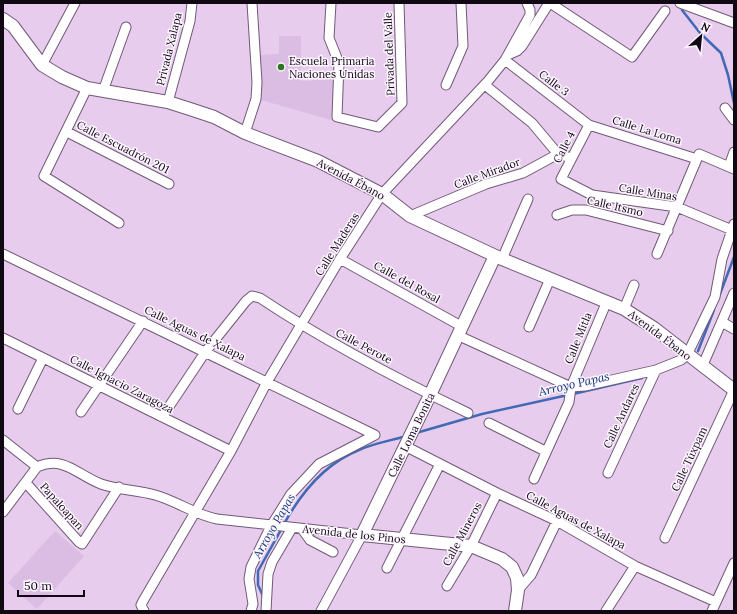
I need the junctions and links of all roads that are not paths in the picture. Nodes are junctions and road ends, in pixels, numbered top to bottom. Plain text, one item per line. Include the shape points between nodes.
1 (75, 3) edge
2 (192, 3) edge
3 (252, 3) edge
4 (331, 3) edge
5 (398, 3) edge
6 (461, 3) edge
7 (549, 3) edge
8 (680, 3) edge
9 (529, 6) edge
10 (665, 11) dead end
11 (3, 19) edge
12 (734, 23) edge
13 (126, 27) dead end
14 (506, 58) junction
15 (42, 64) junction
16 (485, 85) junction
17 (446, 86) dead end
18 (87, 88) junction
19 (103, 91) junction
20 (168, 102) junction
21 (725, 108) dead end
22 (734, 120) edge
23 (589, 125) junction
24 (67, 132) junction
25 (245, 133) junction
26 (734, 152) edge
27 (558, 154) junction
28 (698, 157) junction
29 (571, 158) junction
30 (731, 168) edge
31 (561, 179) joint
32 (169, 184) dead end
33 (382, 194) junction
34 (528, 199) dead end
35 (677, 207) junction
36 (557, 215) dead end
37 (410, 216) junction
38 (119, 223) dead end
39 (733, 227) edge
40 (668, 231) junction
41 (3, 254) edge
42 (658, 254) dead end
43 (498, 258) junction
44 (340, 259) junction
45 (550, 279) junction
46 (634, 285) dead end
47 (734, 293) edge
48 (607, 301) junction
49 (624, 309) junction
50 (143, 321) junction
51 (722, 322) junction
52 (301, 326) junction
53 (529, 327) dead end
54 (734, 329) edge
55 (459, 330) junction
56 (3, 338) edge
57 (206, 351) junction
58 (687, 354) junction
59 (43, 358) junction
60 (702, 367) junction
61 (656, 370) junction
62 (267, 382) junction
63 (100, 386) junction
64 (734, 390) edge
65 (571, 392) junction
66 (430, 395) junction
67 (18, 409) dead end
68 (81, 412) dead end
69 (468, 413) dead end
70 (162, 417) junction
71 (489, 423) dead end
72 (3, 440) edge
73 (405, 446) junction
74 (231, 451) junction
75 (546, 451) junction
76 (440, 464) junction
77 (37, 468) junction
78 (608, 473) dead end
79 (534, 479) dead end
80 (26, 483) junction
81 (119, 487) junction
82 (497, 493) junction
83 (3, 512) edge
84 (194, 514) junction
85 (557, 521) junction
86 (281, 527) junction
87 (302, 529) junction
88 (362, 535) junction
89 (402, 538) junction
90 (665, 538) dead end
91 (471, 546) junction
92 (333, 552) dead end
93 (734, 563) edge
94 (636, 566) junction
95 (387, 568) dead end
96 (447, 586) dead end
97 (518, 590) junction
98 (716, 602) junction
99 (143, 608) edge
100 (251, 611) edge
101 (266, 611) edge
102 (321, 611) edge
103 (515, 611) edge
104 (606, 611) edge
105 (712, 611) edge

1 - 15 street
2 - 20 street, Privada Xalapa via 190,21
3 - 25 street via 257,82 256,99
4 - 5 street, Privada del Valle via 329,38 339,63 337,118 378,127 402,103
6 - 17 street via 463,46
7 - 10 street via 632,57
7 - 14 street via 522,46
8 - 12 street
9 - 14 street, Calle Maderas via 530,15
11 - 15 main road, Avenida Ébano via 13,26
13 - 19 street
14 - 16 street, Calle Maderas
14 - 23 street, Calle 3
15 - 18 main road, Avenida Ébano via 62,77
16 - 27 street via 532,123
16 - 33 street, Calle Maderas
18 - 19 main road, Avenida Ébano
18 - 24 street
19 - 20 main road, Avenida Ébano
20 - 25 main road, Avenida Ébano via 214,117
21 - 22 street
23 - 28 street, Calle La Loma
23 - 29 street, Calle 4
24 - 32 street, Calle Escuadrón 201
24 - 38 street via 44,176
25 - 33 main road, Avenida Ébano via 318,161
26 - 30 street
27 - 29 street
27 - 37 street, Calle Mirador via 524,173 486,184
28 - 30 street, Calle La Loma
28 - 35 street
29 - 31 street, Calle 4
31 - 35 street, Calle Minas via 592,195
33 - 37 main road, Avenida Ébano
33 - 44 street, Calle Maderas
34 - 43 street
35 - 39 street, Calle Minas
35 - 40 street
36 - 40 street, Calle Itsmo via 572,210 586,210
37 - 43 main road, Avenida Ébano
39 - 58 street via 722,259 714,297
40 - 42 street
41 - 50 street, Calle Aguas de Xalapa
43 - 45 main road, Avenida Ébano
43 - 55 main road, Calle Loma Bonita
44 - 52 street, Calle Maderas
44 - 55 street, Calle del Rosal
45 - 48 main road, Avenida Ébano
45 - 53 street
46 - 49 street
47 - 51 street
48 - 49 main road, Avenida Ébano
48 - 65 street, Calle Mitla
49 - 58 main road, Avenida Ébano via 649,324
50 - 57 street, Calle Aguas de Xalapa
50 - 63 street
51 - 54 street
51 - 60 street
52 - 57 street, Calle Perote via 260,298 252,296
52 - 62 street, Calle Maderas
52 - 66 street, Calle Perote
55 - 65 street, Calle del Rosal
55 - 66 main road, Calle Loma Bonita
56 - 59 street, Calle Ignacio Zaragoza
57 - 62 street, Calle Aguas de Xalapa
57 - 70 street
58 - 60 main road, Avenida Ébano
58 - 61 street via 676,364
59 - 63 street, Calle Ignacio Zaragoza
59 - 67 street
60 - 64 main road, Avenida Ébano
61 - 65 street via 585,386
61 - 78 street, Calle Andares
62 - 74 street, Calle Maderas
62 - 86 street, Calle Aguas de Xalapa via 376,435 340,451 319,464 291,494
63 - 68 street
63 - 70 street, Calle Ignacio Zaragoza
64 - 90 street, Calle Túxpam
65 - 75 street, Calle Mitla
66 - 69 street, Calle Perote
66 - 73 main road, Calle Loma Bonita
70 - 74 street, Calle Ignacio Zaragoza
71 - 75 street
72 - 77 street
73 - 76 street, Calle Aguas de Xalapa
73 - 88 main road, Calle Loma Bonita
74 - 84 street, Calle Maderas
75 - 79 street, Calle Mitla
76 - 82 street, Calle Aguas de Xalapa
76 - 89 street
77 - 80 street
77 - 81 street, Avenida de los Pinos via 47,463 57,463 103,485
80 - 81 street, Papaloapan via 82,544
80 - 83 street
81 - 84 street, Avenida de los Pinos via 156,495
82 - 85 street, Calle Aguas de Xalapa
82 - 91 street, Calle Mineros
84 - 86 street, Avenida de los Pinos via 217,520
84 - 99 street, Calle Maderas
85 - 94 street, Calle Aguas de Xalapa
85 - 97 street via 531,575
86 - 87 street, Avenida de los Pinos
86 - 100 street via 251,567 248,579 253,604
86 - 101 street via 268,574
87 - 88 street, Avenida de los Pinos
87 - 92 street via 310,540
88 - 89 main road, Avenida de los Pinos
88 - 102 street, Calle Loma Bonita
89 - 91 main road, Avenida de los Pinos
89 - 95 street
91 - 96 street, Calle Mineros
91 - 97 main road, Avenida de los Pinos via 502,559 512,567 517,578
93 - 98 street
94 - 98 street, Calle Aguas de Xalapa
94 - 104 street
97 - 103 main road, Avenida de los Pinos
98 - 105 street

